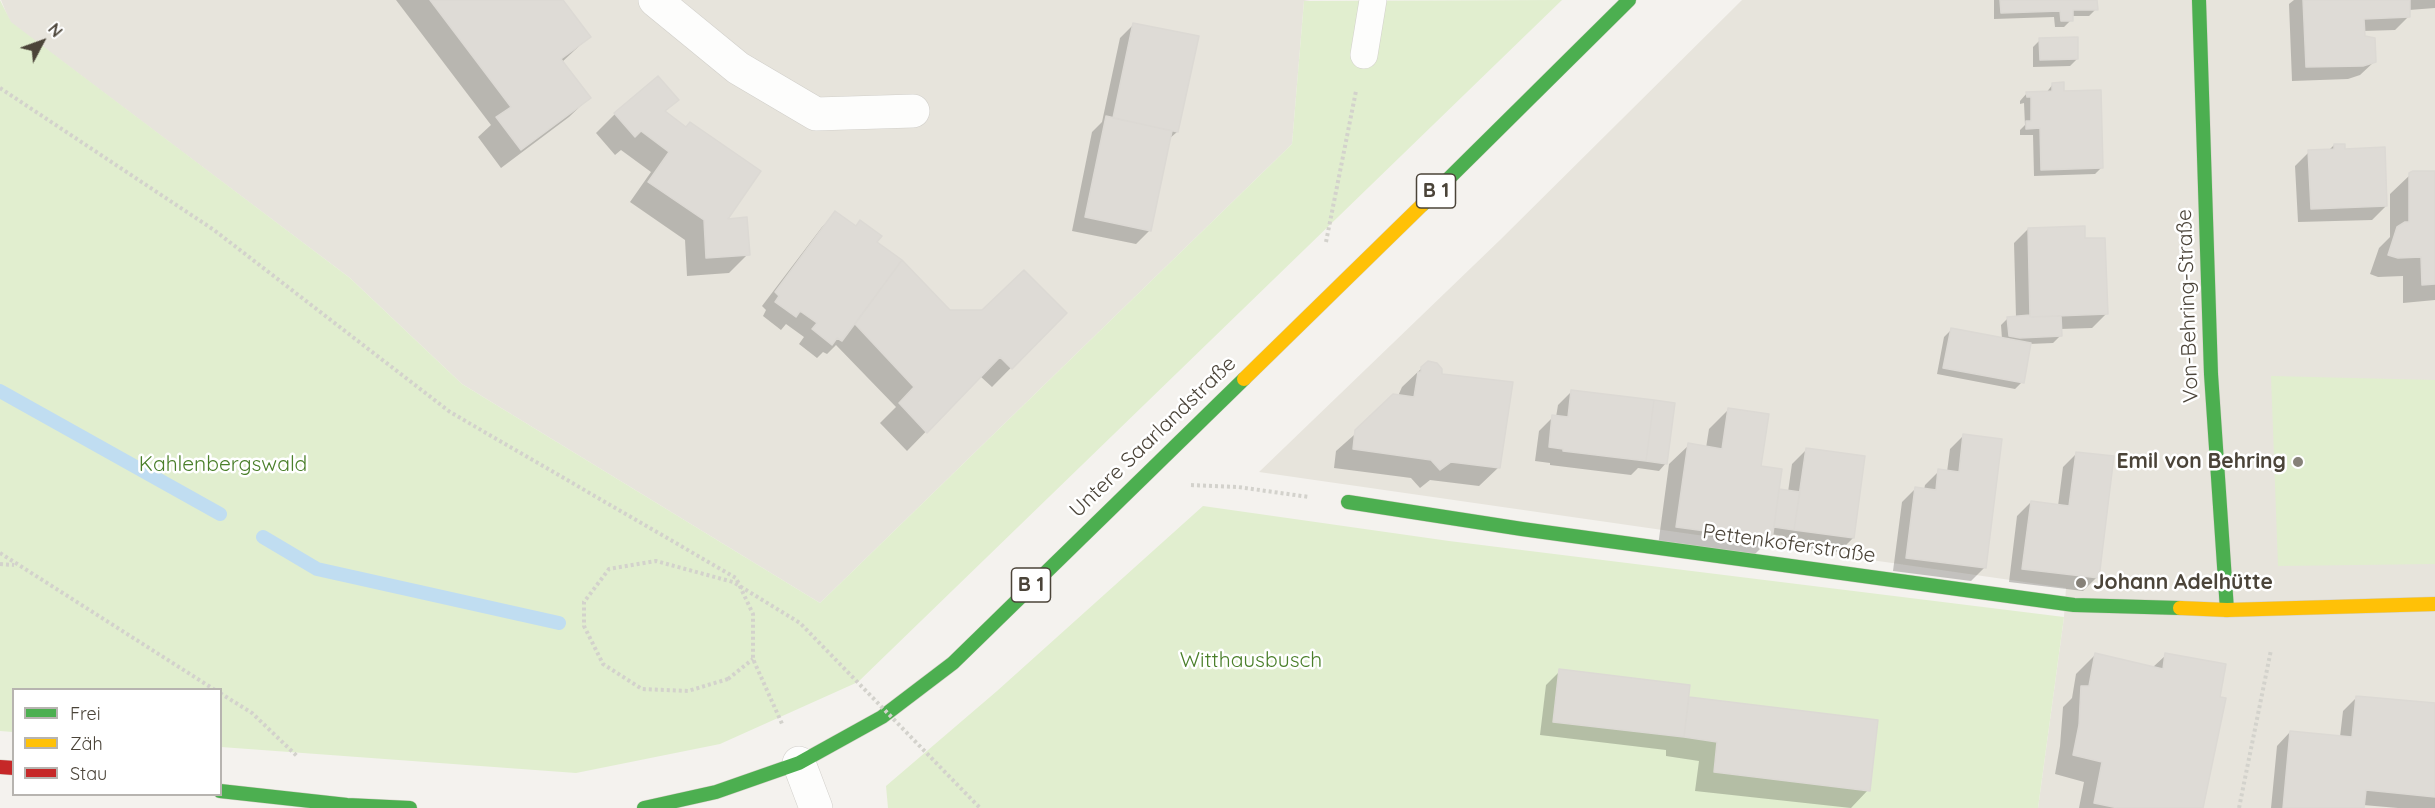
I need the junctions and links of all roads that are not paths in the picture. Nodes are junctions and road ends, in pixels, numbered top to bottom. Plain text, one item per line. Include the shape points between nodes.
1 (655, 0) edge
2 (1373, 0) edge
3 (1629, 0) edge
4 (2199, 0) edge
5 (1364, 55) road end
6 (913, 111) dead end
7 (1348, 502) road end
8 (2435, 604) edge
9 (2227, 610) junction
10 (799, 763) junction
11 (222, 791) edge
12 (410, 808) edge
13 (644, 808) edge
14 (816, 808) edge

1 - 6 street via 738,68 816,114
2 - 5 lane
3 - 10 street, Untere Saarlandstraße / B 1 via 952,663 882,717
4 - 9 street, Von-Behring-Straße via 2211,374
7 - 9 street, Pettenkoferstraße via 2074,605
8 - 9 street, Pettenkoferstraße
10 - 13 street, Untere Saarlandstraße / B 1 via 716,792
10 - 14 street
11 - 12 street

